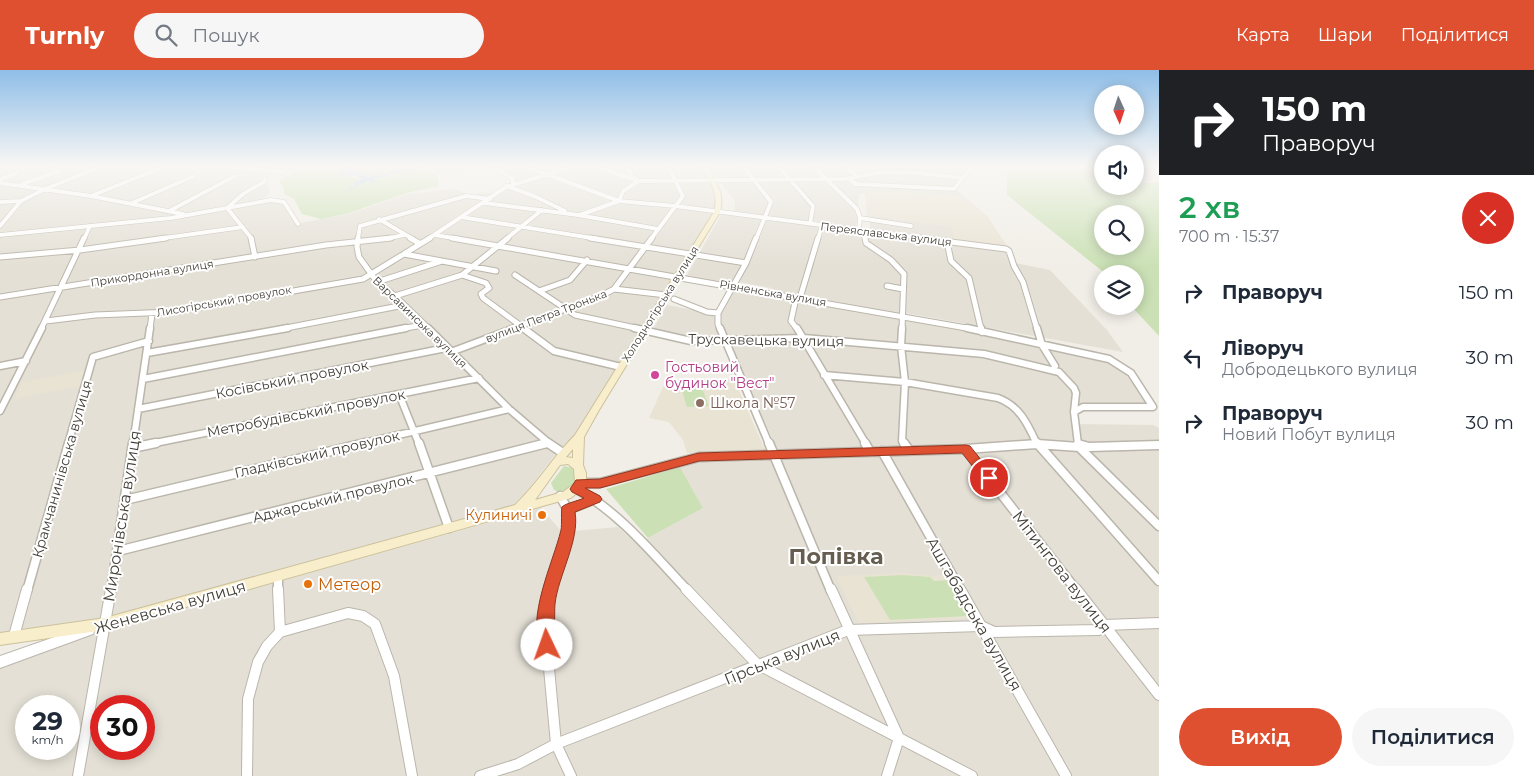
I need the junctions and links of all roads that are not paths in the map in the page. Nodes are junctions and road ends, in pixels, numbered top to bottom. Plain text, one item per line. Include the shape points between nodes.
1 (21, 200) joint
2 (114, 200) edge
3 (138, 200) edge
4 (190, 200) edge
5 (235, 200) edge
6 (452, 200) edge
7 (489, 200) edge
8 (542, 200) edge
9 (616, 200) edge
10 (680, 200) edge
11 (720, 200) edge
12 (768, 200) edge
13 (809, 200) edge
14 (848, 200) edge
15 (619, 201) junction
16 (0, 202) edge
17 (131, 203) junction
18 (485, 203) junction
19 (675, 206) junction
20 (228, 209) junction
21 (171, 210) junction
22 (542, 210) junction
23 (717, 212) junction
24 (185, 215) junction
25 (578, 215) junction
26 (461, 217) junction
27 (765, 218) junction
28 (860, 218) junction
29 (379, 220) junction
30 (298, 224) dead end
31 (810, 224) junction
32 (822, 225) junction
33 (0, 226) edge
34 (90, 226) junction
35 (886, 226) dead end
36 (911, 226) dead end
37 (243, 227) junction
38 (522, 227) junction
39 (871, 228) dead end
40 (658, 230) junction
41 (861, 231) junction
42 (892, 233) junction
43 (0, 234) edge
44 (404, 235) junction
45 (435, 235) junction
46 (949, 240) junction
47 (358, 242) junction
48 (419, 243) junction
49 (496, 246) junction
50 (646, 246) junction
51 (80, 250) junction
52 (404, 254) junction
53 (692, 254) junction
54 (254, 257) junction
55 (0, 258) edge
56 (587, 260) junction
57 (443, 261) junction
58 (746, 263) junction
59 (471, 267) junction
60 (631, 268) junction
61 (496, 271) dead end
62 (370, 275) junction
63 (515, 275) dead end
64 (462, 276) junction
65 (678, 276) junction
66 (377, 282) junction
67 (734, 286) junction
68 (887, 286) dead end
69 (62, 287) junction
70 (614, 289) junction
71 (903, 289) junction
72 (539, 291) junction
73 (666, 295) junction
74 (395, 296) junction
75 (0, 297) edge
76 (798, 298) junction
77 (674, 299) dead end
78 (404, 305) junction
79 (566, 310) junction
80 (718, 313) junction
81 (152, 314) junction
82 (901, 317) junction
83 (46, 321) junction
84 (423, 325) junction
85 (519, 326) junction
86 (643, 331) junction
87 (982, 332) junction
88 (804, 338) junction
89 (149, 341) junction
90 (724, 341) junction
91 (901, 346) junction
92 (1042, 346) junction
93 (448, 350) junction
94 (147, 353) junction
95 (26, 361) junction
96 (0, 366) edge
97 (620, 367) junction
98 (1057, 368) junction
99 (824, 375) junction
100 (479, 378) junction
101 (143, 379) junction
102 (904, 382) junction
103 (399, 394) junction
104 (509, 409) junction
105 (138, 410) junction
106 (0, 412) edge
107 (1074, 412) junction
108 (413, 431) junction
109 (579, 437) junction
110 (548, 443) junction
111 (1037, 444) junction
112 (1159, 445) edge
113 (1079, 446) junction
114 (132, 448) junction
115 (966, 449) junction
116 (909, 450) junction
117 (882, 451) junction
118 (870, 452) junction
119 (773, 455) junction
120 (560, 457) junction
121 (578, 464) junction
122 (431, 474) junction
123 (545, 480) junction
124 (578, 486) junction
125 (560, 496) junction
126 (596, 499) junction
127 (125, 500) junction
128 (516, 510) junction
129 (568, 510) junction
130 (1159, 526) edge
131 (449, 528) junction
132 (118, 551) junction
133 (278, 577) junction
134 (1159, 581) edge
135 (105, 624) junction
136 (1159, 624) edge
137 (1105, 625) junction
138 (981, 626) junction
139 (848, 630) junction
140 (280, 632) junction
141 (14, 636) junction
142 (0, 639) edge
143 (0, 662) edge
144 (758, 664) junction
145 (1159, 695) edge
146 (898, 738) junction
147 (556, 744) junction
148 (78, 776) edge
149 (247, 776) edge
150 (412, 776) edge
151 (480, 776) edge
152 (571, 776) edge
153 (887, 776) edge
154 (972, 776) edge
155 (1066, 776) edge

1 - 16 street
1 - 33 street
2 - 17 street
3 - 17 street
4 - 21 street
5 - 20 street
6 - 29 street
7 - 18 street, Лисогірський провулок
8 - 25 street
9 - 15 street
10 - 19 street, вулиця Петра Тронька
11 - 23 main road
12 - 27 street
13 - 31 street via 814,206
14 - 28 street via 857,209
15 - 19 street, Переяславська вулиця
15 - 25 street
17 - 21 street
18 - 22 street
18 - 26 street, Лисогірський провулок
19 - 23 street, Переяславська вулиця
19 - 40 street, вулиця Петра Тронька
20 - 24 street
20 - 30 street via 264,201 283,201
20 - 37 street
21 - 24 street
22 - 25 street
22 - 38 street
23 - 27 street, Переяславська вулиця
23 - 53 main road, Холодногірська вулиця
24 - 34 street
25 - 40 street
26 - 38 street
26 - 45 street, Лисогірський провулок
27 - 31 street, Переяславська вулиця
27 - 58 street
28 - 36 street
28 - 41 street
29 - 44 street
29 - 47 street via 360,226
31 - 32 street, Переяславська вулиця
32 - 41 street, Переяславська вулиця
32 - 76 street
34 - 43 street
34 - 51 street
35 - 42 street via 891,226
37 - 51 street
37 - 54 street via 252,239
38 - 49 street
38 - 50 street
39 - 42 street
40 - 50 street, вулиця Петра Тронька
41 - 42 street, Переяславська вулиця
41 - 71 street via 866,243 901,268
42 - 46 street, Переяславська вулиця
44 - 47 street, Прикордонна вулиця
44 - 48 street
45 - 48 street, Лисогірський провулок
45 - 49 street, Рівненська вулиця
46 - 87 street via 951,261 969,278
46 - 92 street, Переяславська вулиця via 1007,250 1023,282
47 - 54 street, Прикордонна вулиця
47 - 62 street, Варсавинська вулиця via 358,253
48 - 52 street, Лисогірський провулок
49 - 56 street, Рівненська вулиця
49 - 59 street
50 - 53 street
50 - 60 street, вулиця Петра Тронька
51 - 55 street
51 - 69 street
52 - 57 street
52 - 62 street, Лисогірський провулок
53 - 58 street
53 - 65 main road, Холодногірська вулиця
54 - 69 street, Прикордонна вулиця
56 - 60 street, Рівненська вулиця
56 - 72 street via 570,280
57 - 59 street
57 - 66 street
58 - 67 street
59 - 61 street
59 - 64 street
60 - 65 street, Рівненська вулиця
60 - 70 street, вулиця Петра Тронька
62 - 66 street, Варсавинська вулиця
62 - 81 street, Лисогірський провулок
63 - 72 street, Трускавецька вулиця
64 - 74 street
64 - 85 street via 486,283 489,288 481,294 483,298
65 - 67 street, Рівненська вулиця
65 - 73 main road, Холодногірська вулиця
66 - 74 street, Варсавинська вулиця
67 - 76 street, Рівненська вулиця
67 - 80 street
68 - 71 street
69 - 75 street, Прикордонна вулиця
69 - 83 street
70 - 73 street
70 - 79 street, вулиця Петра Тронька
71 - 82 street
72 - 79 street, Трускавецька вулиця
73 - 86 main road, Холодногірська вулиця
74 - 78 street, Варсавинська вулиця
76 - 82 street, Рівненська вулиця
76 - 88 street via 791,321
77 - 80 street
78 - 84 street, Варсавинська вулиця
78 - 94 street
79 - 85 street, вулиця Петра Тронька
79 - 86 street, Трускавецька вулиця
80 - 90 street
81 - 83 street, Лисогірський провулок via 95,315
81 - 89 street, Миронівська вулиця
82 - 87 street, Рівненська вулиця
82 - 91 street
83 - 95 street
84 - 93 street, Варсавинська вулиця
84 - 101 street
85 - 93 street, вулиця Петра Тронька
85 - 97 street via 554,351
86 - 90 street, Трускавецька вулиця via 691,341
86 - 97 main road, Холодногірська вулиця
87 - 92 street, Рівненська вулиця
88 - 90 street, Трускавецька вулиця
88 - 91 street, Трускавецька вулиця
88 - 99 street
89 - 94 street, Миронівська вулиця
89 - 141 street, Крамчанинівська вулиця via 93,357
90 - 119 street
91 - 98 street, Трускавецька вулиця via 984,354
91 - 102 street
92 - 98 street
92 - 107 street, Рівненська вулиця via 1123,364 1133,372 1153,406 1083,407
93 - 100 street, Варсавинська вулиця
93 - 105 street, Косівський провулок
94 - 101 street, Миронівська вулиця
95 - 96 street
95 - 106 street
97 - 109 main road, Холодногірська вулиця
98 - 107 street via 1076,393
99 - 102 street
99 - 118 street
100 - 103 street, Метробудівський провулок
100 - 104 street, Варсавинська вулиця
101 - 105 street, Миронівська вулиця
102 - 111 street via 1007,400 1030,428
102 - 116 street via 902,441
103 - 108 street
103 - 114 street, Метробудівський провулок
104 - 108 street, Гладківський провулок
104 - 110 street, Варсавинська вулиця
105 - 114 street, Миронівська вулиця
107 - 113 street
108 - 122 street
108 - 127 street, Гладківський провулок
109 - 120 main road, Холодногірська вулиця
109 - 121 main road, Холодногірська вулиця
110 - 120 street, Варсавинська вулиця
110 - 122 street, Аджарський провулок
111 - 113 street
111 - 115 street
111 - 134 street
112 - 113 street
113 - 130 street
114 - 127 street, Миронівська вулиця
115 - 116 street
115 - 137 street, Мітингова вулиця
116 - 117 street
117 - 118 street
117 - 138 street, Ашгабадська вулиця
118 - 119 street
119 - 124 street via 699,457
119 - 139 street
120 - 121 main road
120 - 123 main road
121 - 124 main road via 582,474
122 - 131 street
122 - 132 street, Аджарський провулок
123 - 125 main road via 552,493
123 - 128 main road
124 - 125 main road via 567,495
124 - 126 street
125 - 128 main road, Женевська вулиця
125 - 129 street
126 - 129 street
126 - 144 street via 660,559
127 - 132 street, Миронівська вулиця
128 - 131 main road, Женевська вулиця
129 - 147 street via 570,520 548,600 545,625
131 - 133 main road, Женевська вулиця
132 - 135 street, Миронівська вулиця
133 - 135 main road, Женевська вулиця
133 - 140 street
135 - 141 main road
135 - 143 street, Женевська вулиця
135 - 148 street, Миронівська вулиця
136 - 137 street, Гірська вулиця
137 - 138 street, Гірська вулиця via 1099,630 994,632
137 - 145 street, Мітингова вулиця
138 - 139 street, Гірська вулиця
138 - 155 street, Ашгабадська вулиця
139 - 144 street, Гірська вулиця
139 - 146 street
140 - 149 street via 258,662 249,687
140 - 150 street via 348,613 363,616 375,624 394,676
141 - 142 main road
144 - 146 street
144 - 147 street, Гірська вулиця
146 - 153 street
146 - 154 street
147 - 151 street, Гірська вулиця via 518,764
147 - 152 street

